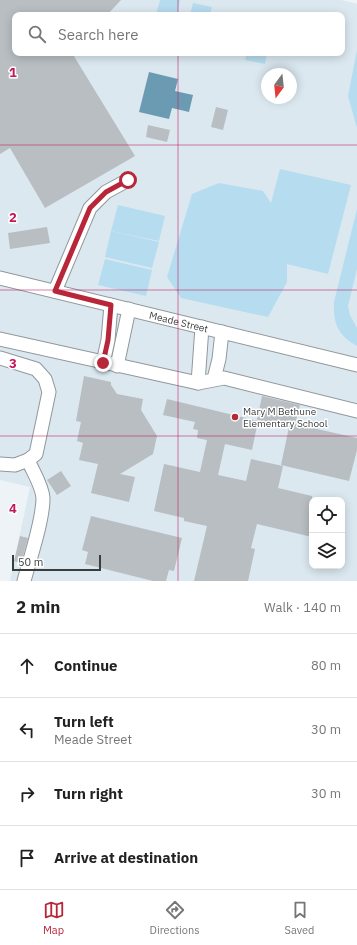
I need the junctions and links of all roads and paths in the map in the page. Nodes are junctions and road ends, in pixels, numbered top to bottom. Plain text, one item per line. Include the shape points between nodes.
1 (128, 180) dead end
2 (0, 278) edge
3 (55, 291) junction
4 (111, 305) junction
5 (129, 309) junction
6 (202, 327) junction
7 (222, 332) junction
8 (0, 339) edge
9 (0, 358) edge
10 (103, 363) junction
11 (357, 365) edge
12 (117, 366) junction
13 (214, 379) junction
14 (198, 383) junction
15 (357, 412) edge
16 (28, 460) junction
17 (0, 464) edge
18 (24, 581) edge

1 - 3 street via 106,192 90,208
2 - 3 street, Meade Street
3 - 4 street, Meade Street
4 - 5 street, Meade Street
4 - 10 street
5 - 6 street, Meade Street
5 - 12 street
6 - 7 street, Meade Street
6 - 14 street
7 - 11 street, Meade Street
7 - 13 street
8 - 10 street
9 - 16 street via 36,369 45,379 49,392 36,454
10 - 12 street
12 - 14 street
13 - 14 street
13 - 15 street via 224,378
16 - 17 street via 15,464
16 - 18 street via 43,497

